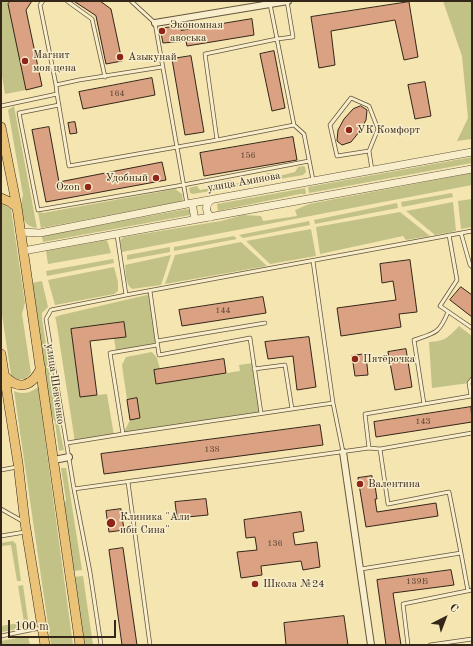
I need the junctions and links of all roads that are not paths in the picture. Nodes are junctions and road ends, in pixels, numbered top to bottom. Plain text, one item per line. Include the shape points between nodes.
1 (43, 1) edge
2 (67, 1) edge
3 (131, 1) edge
4 (287, 1) edge
5 (270, 4) junction
6 (155, 23) junction
7 (277, 39) junction
8 (162, 67) junction
9 (105, 77) junction
10 (56, 85) junction
11 (58, 94) junction
12 (59, 105) junction
13 (1, 106) edge
14 (294, 125) junction
15 (1, 126) edge
16 (218, 140) junction
17 (176, 147) junction
18 (369, 151) junction
19 (472, 152) edge
20 (309, 161) junction
21 (472, 169) edge
22 (372, 170) junction
23 (313, 181) junction
24 (183, 185) junction
25 (1, 198) edge
26 (211, 200) junction
27 (190, 203) junction
28 (17, 207) junction
29 (212, 217) junction
30 (195, 220) junction
31 (472, 231) edge
32 (20, 232) junction
33 (461, 233) junction
34 (117, 235) junction
35 (449, 235) junction
36 (23, 251) junction
37 (313, 261) junction
38 (472, 267) edge
39 (150, 291) junction
40 (126, 295) junction
41 (448, 312) junction
42 (265, 324) dead end
43 (472, 328) edge
44 (157, 341) junction
45 (157, 346) junction
46 (1, 354) edge
47 (41, 368) junction
48 (254, 370) junction
49 (4, 375) junction
50 (472, 379) edge
51 (471, 396) edge
52 (333, 404) junction
53 (424, 404) junction
54 (292, 408) junction
55 (261, 413) junction
56 (472, 433) edge
57 (123, 434) junction
58 (67, 443) junction
59 (369, 448) junction
60 (380, 449) junction
61 (344, 452) junction
62 (69, 457) junction
63 (54, 460) junction
64 (18, 467) junction
65 (1, 470) edge
66 (128, 482) junction
67 (74, 489) junction
68 (1, 509) edge
69 (26, 527) junction
70 (1, 536) edge
71 (461, 553) junction
72 (361, 569) junction
73 (470, 591) edge
74 (42, 627) junction
75 (1, 636) edge
76 (472, 639) edge
77 (45, 645) edge
78 (80, 645) edge
79 (101, 645) edge
80 (150, 645) edge
81 (371, 645) edge
82 (408, 645) edge
83 (430, 645) edge

1 - 10 lane via 40,5
2 - 9 lane via 92,19
3 - 6 lane
4 - 5 street
4 - 7 lane via 293,37
5 - 6 street
5 - 7 lane
6 - 8 lane
7 - 14 lane
7 - 16 lane via 205,54
8 - 9 lane
8 - 17 lane
9 - 10 lane
10 - 11 lane
11 - 12 lane
11 - 13 lane
12 - 17 lane via 69,166
12 - 24 lane via 19,113 38,210
14 - 16 lane
14 - 20 lane via 304,134
15 - 28 main road, улица Шевченко
16 - 17 lane
17 - 24 lane
18 - 18 lane via 378,129 369,106 351,98 330,126 337,156
18 - 22 lane
19 - 22 street, улица Аминова
20 - 23 lane
20 - 24 lane
21 - 29 street
22 - 23 street, улица Аминова
23 - 26 street, улица Аминова
24 - 27 lane
25 - 28 main road
26 - 27 street, улица Аминова
26 - 29 street via 207,203 206,209
27 - 30 street
27 - 32 street, улица Аминова via 40,233
28 - 32 main road, улица Шевченко
29 - 30 street
30 - 34 street
31 - 33 lane
32 - 36 main road, улица Шевченко
33 - 35 lane
33 - 38 lane
34 - 36 street
34 - 40 lane
35 - 37 lane
35 - 41 lane via 457,280 440,306
36 - 47 main road, улица Шевченко
37 - 39 lane
37 - 52 lane
39 - 40 lane
39 - 44 lane
40 - 58 lane via 51,310 46,319
41 - 43 lane
41 - 53 lane via 442,326 435,333 414,340
42 - 44 lane
44 - 45 lane
45 - 48 lane via 159,355 250,338
45 - 57 lane via 110,353
46 - 49 main road
47 - 49 main road via 34,379 24,385 13,383
47 - 63 main road, улица Шевченко
48 - 54 lane via 285,365
48 - 55 lane
49 - 64 main road
50 - 51 lane via 469,383
51 - 53 lane
52 - 54 lane
52 - 61 lane
53 - 59 lane via 365,414
54 - 55 lane
55 - 57 lane
56 - 60 lane
57 - 58 lane
58 - 62 lane
59 - 60 lane
59 - 61 lane
60 - 71 lane via 388,504 449,492
61 - 66 lane
61 - 72 street
62 - 63 street
62 - 67 lane
63 - 78 main road, улица Шевченко
64 - 65 lane
64 - 69 main road
66 - 67 lane
66 - 80 lane
67 - 79 lane
68 - 69 lane
69 - 70 lane
69 - 74 main road
71 - 72 lane
71 - 73 lane
72 - 81 street
73 - 82 lane via 403,604
74 - 75 lane
74 - 77 main road
76 - 83 lane

